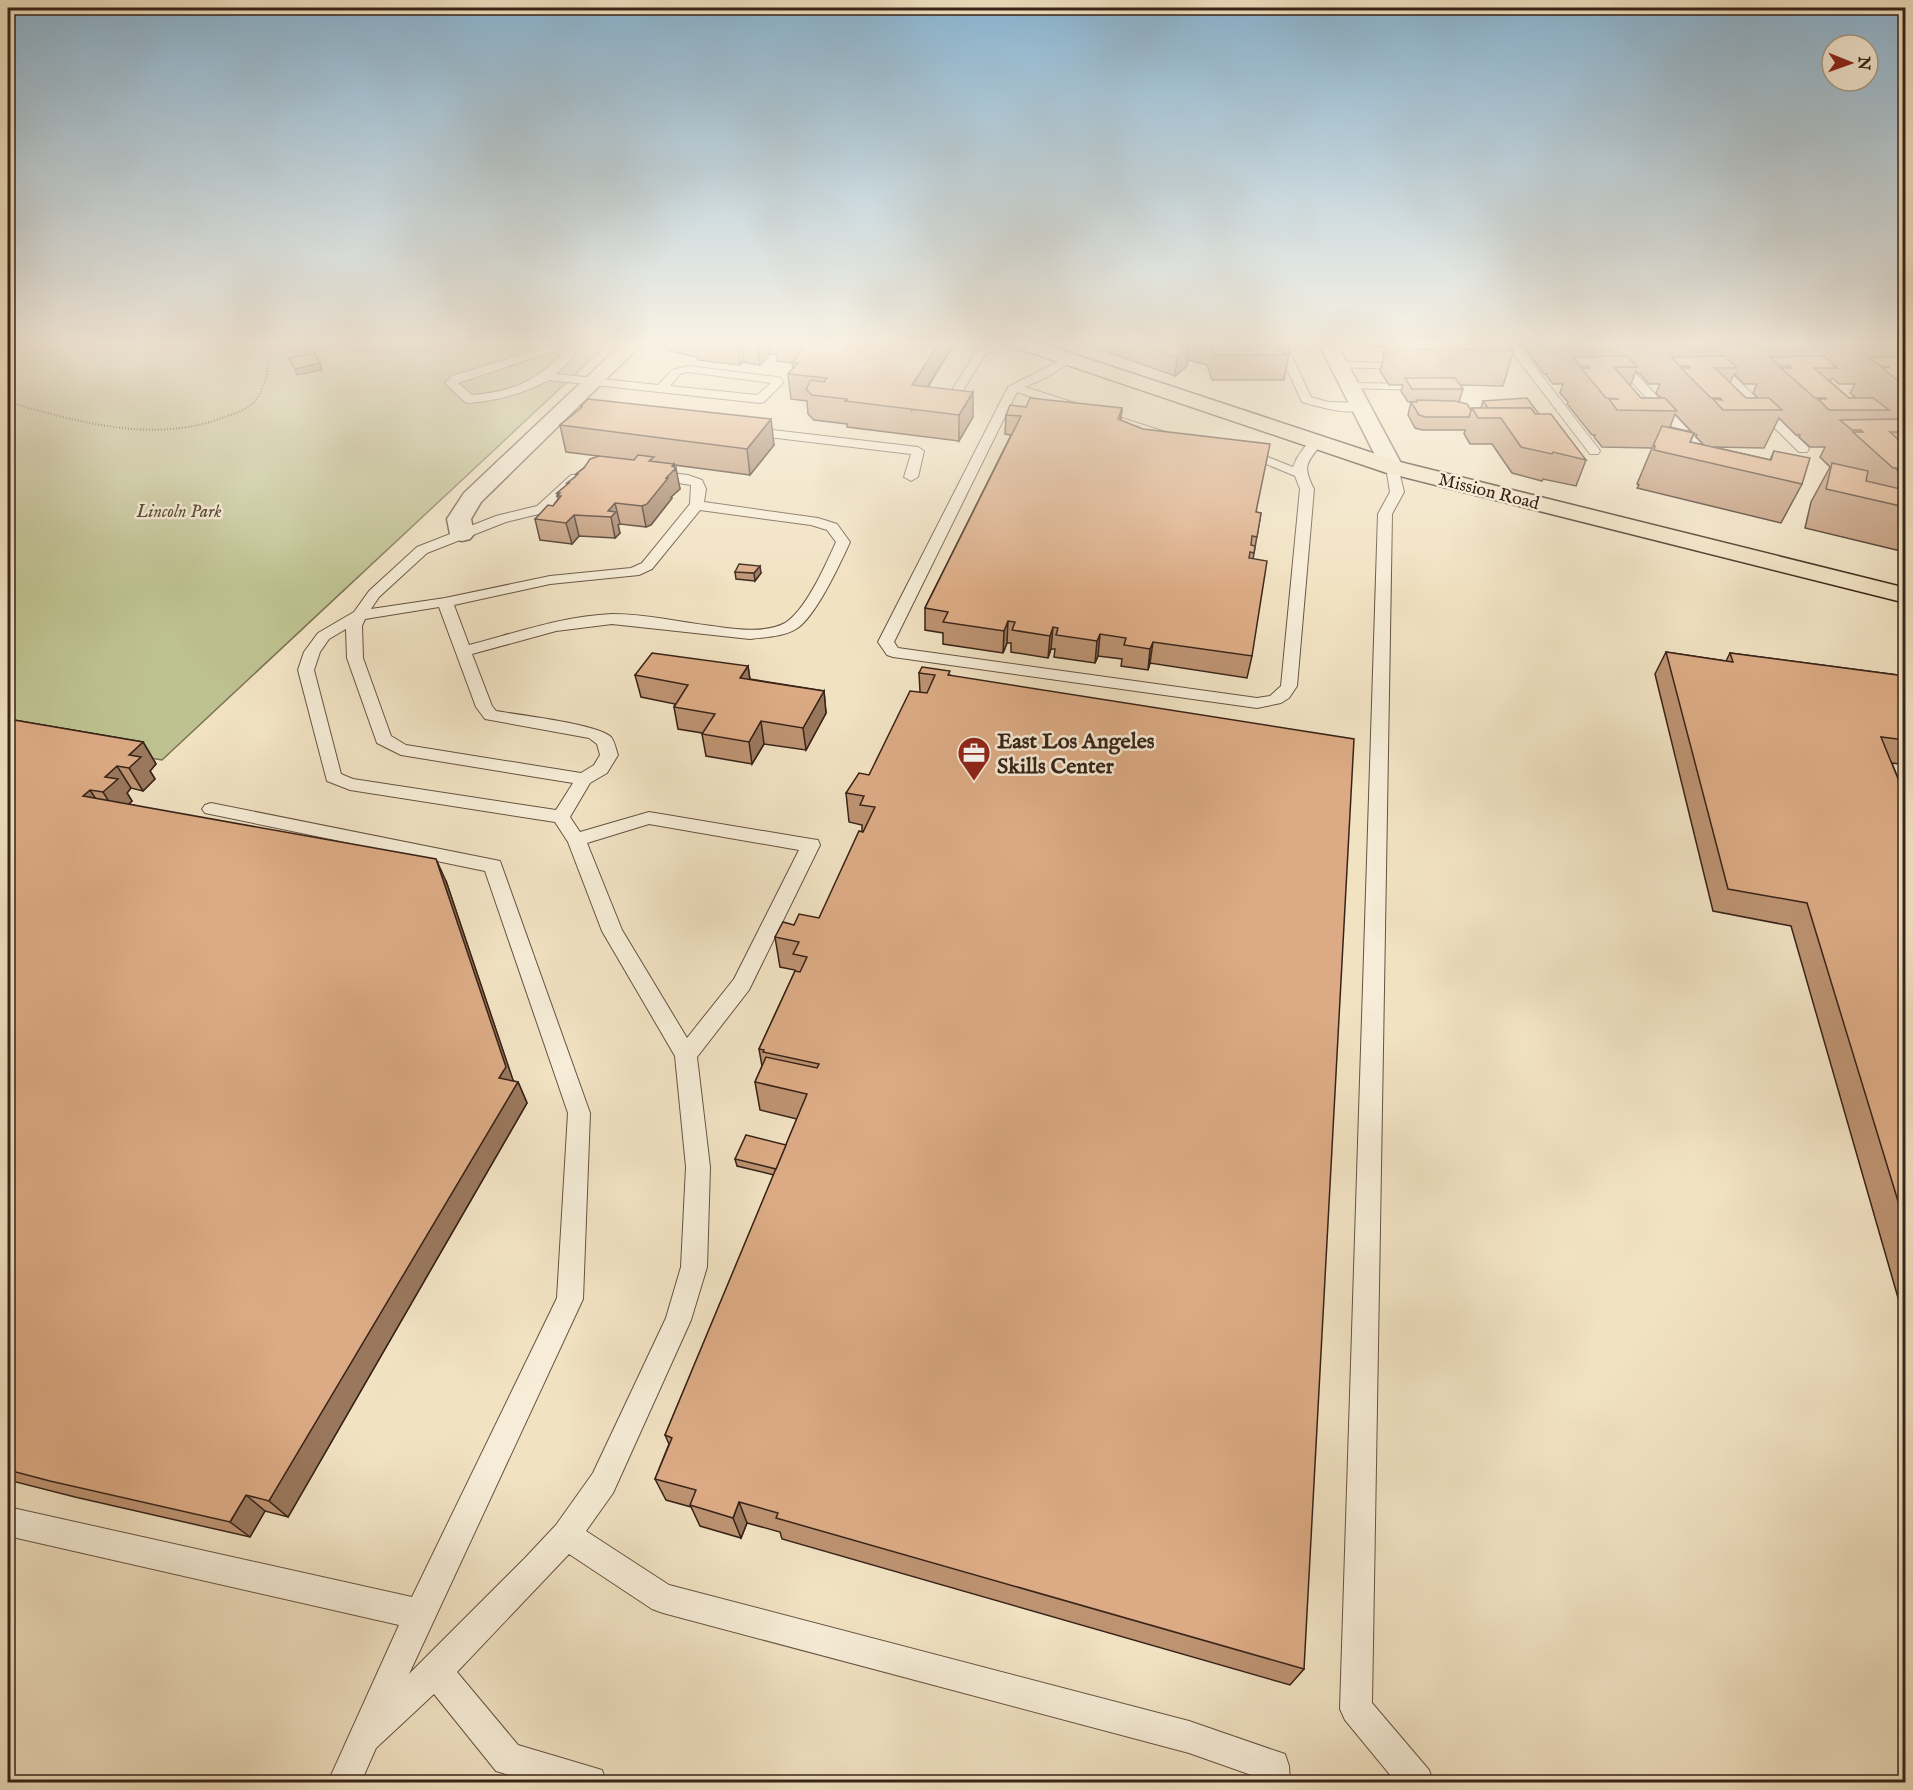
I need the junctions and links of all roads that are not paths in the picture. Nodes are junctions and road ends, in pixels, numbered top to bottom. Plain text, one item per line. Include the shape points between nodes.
1 (559, 424) edge
2 (995, 424) edge
3 (1130, 424) edge
4 (1262, 424) edge
5 (1370, 424) edge
6 (1573, 424) edge
7 (1676, 424) edge
8 (1777, 424) edge
9 (736, 429) edge
10 (1183, 440) edge
11 (1317, 442) junction
12 (1227, 447) edge
13 (1803, 449) dead end
14 (1594, 451) dead end
15 (1702, 452) edge
16 (1392, 467) junction
17 (589, 469) edge
18 (1298, 473) junction
19 (644, 474) edge
20 (911, 477) dead end
21 (697, 505) junction
22 (462, 534) junction
23 (1905, 596) edge
24 (445, 603) junction
25 (359, 615) junction
26 (464, 651) junction
27 (584, 779) junction
28 (211, 809) dead end
29 (561, 817) junction
30 (576, 840) junction
31 (686, 1055) junction
32 (8, 1522) edge
33 (566, 1535) junction
34 (420, 1614) junction
35 (436, 1671) junction
36 (365, 1736) junction
37 (344, 1782) edge
38 (590, 1782) edge
39 (1274, 1782) edge
40 (1417, 1782) edge

1 - 22 street via 472,498 459,519
2 - 18 lane via 890,631 886,642 893,652 1257,703 1283,697 1289,686 1307,489
3 - 10 lane
4 - 11 main road, Mission Road
5 - 16 street
6 - 14 lane
7 - 15 lane
8 - 13 lane
9 - 20 lane via 918,451
11 - 16 main road, Mission Road
11 - 18 lane via 1299,463
12 - 18 lane
16 - 23 main road, Mission Road
16 - 40 lane via 1397,492 1385,514 1356,1709
17 - 22 lane via 542,509
19 - 21 lane via 697,483
21 - 24 lane via 647,566 634,572 550,580
21 - 26 lane via 832,527 843,542 802,614 790,626 764,633 737,633 610,619 572,624
22 - 25 lane via 422,550 374,594
24 - 25 lane
24 - 26 lane
25 - 27 lane via 354,626 355,658 383,739 401,750
25 - 29 lane via 323,636 306,670 333,777 350,784
26 - 27 lane via 484,707 491,715 594,734 605,741 609,755 601,770
27 - 29 lane
28 - 34 lane via 493,866 579,1113 570,1299
29 - 30 lane
30 - 31 lane via 612,931
30 - 31 lane via 649,818 812,845 742,984
31 - 33 lane via 698,1167 694,1267 678,1320 603,1483
32 - 34 lane
33 - 35 lane
33 - 39 lane via 663,1598 1189,1737 1273,1766
34 - 36 lane
35 - 36 lane
35 - 38 lane via 508,1759
36 - 37 lane

